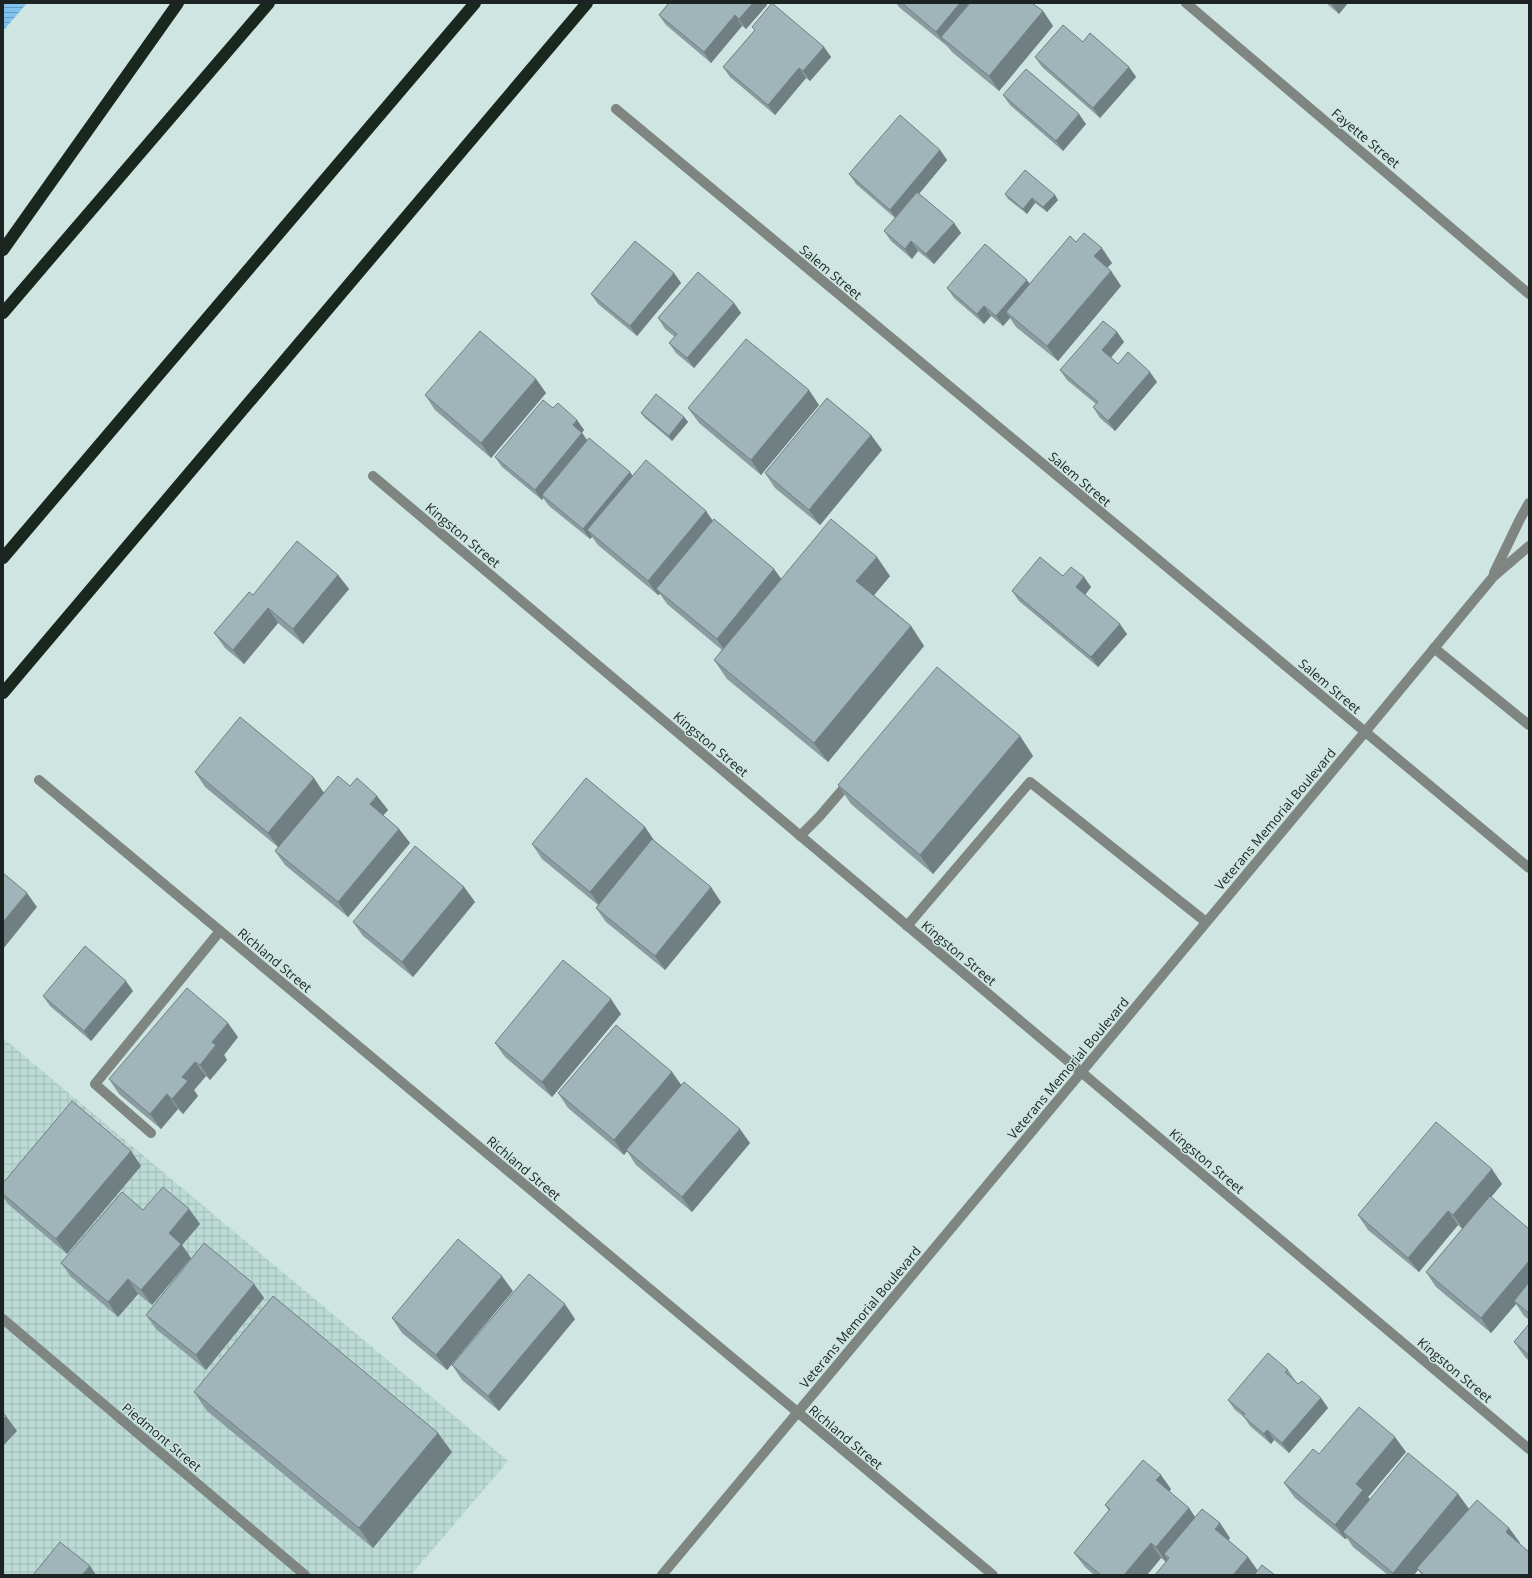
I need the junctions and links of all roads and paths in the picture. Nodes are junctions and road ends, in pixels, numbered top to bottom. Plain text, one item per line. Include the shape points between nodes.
1 (178, 3) edge
2 (269, 3) edge
3 (475, 3) edge
4 (587, 3) edge
5 (1186, 3) edge
6 (616, 109) dead end
7 (3, 250) edge
8 (1529, 294) edge
9 (3, 313) edge
10 (373, 476) dead end
11 (1529, 503) edge
12 (1529, 546) edge
13 (3, 558) edge
14 (1493, 577) junction
15 (1434, 648) junction
16 (3, 693) edge
17 (1529, 725) edge
18 (1365, 732) junction
19 (855, 774) edge
20 (39, 780) dead end
21 (800, 836) junction
22 (1529, 868) edge
23 (1206, 922) junction
24 (907, 926) junction
25 (220, 932) junction
26 (1081, 1073) junction
27 (151, 1133) edge
28 (3, 1319) edge
29 (797, 1412) junction
30 (1529, 1448) edge
31 (305, 1575) edge
32 (662, 1575) edge
33 (993, 1575) edge

1 - 7 highway
2 - 9 highway
3 - 13 highway
4 - 16 highway
5 - 8 street, Fayette Street
6 - 18 street, Salem Street
10 - 21 street, Kingston Street
11 - 14 street, Veterans Memorial Boulevard
12 - 14 street, Veterans Memorial Boulevard
14 - 15 street, Veterans Memorial Boulevard
15 - 17 street
15 - 18 street, Veterans Memorial Boulevard
18 - 22 street, Salem Street
18 - 23 street, Veterans Memorial Boulevard
19 - 21 street
20 - 25 street, Richland Street
21 - 24 street, Kingston Street
23 - 24 street via 1030,782
23 - 26 street, Veterans Memorial Boulevard
24 - 26 street, Kingston Street
25 - 27 street via 95,1084
25 - 29 street, Richland Street
26 - 29 street, Veterans Memorial Boulevard
26 - 30 street, Kingston Street
28 - 31 street, Piedmont Street
29 - 32 street, Veterans Memorial Boulevard
29 - 33 street, Richland Street

